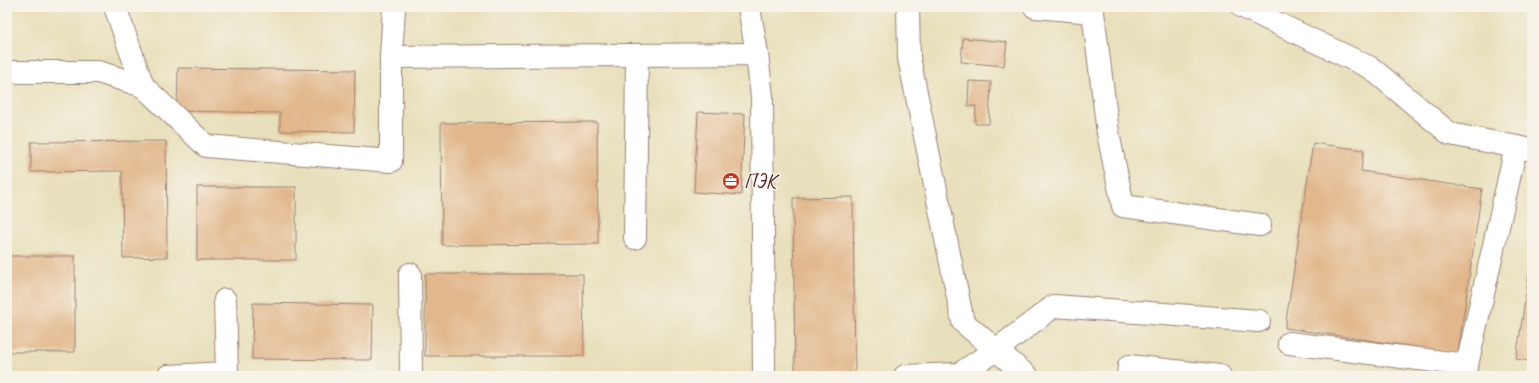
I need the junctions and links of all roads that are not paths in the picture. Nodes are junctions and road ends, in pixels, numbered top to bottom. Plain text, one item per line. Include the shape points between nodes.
1 (115, 7) edge
2 (394, 7) edge
3 (750, 7) edge
4 (908, 7) edge
5 (1035, 7) edge
6 (1243, 7) edge
7 (757, 54) junction
8 (637, 56) junction
9 (391, 57) junction
10 (7, 72) edge
11 (143, 86) junction
12 (1524, 148) edge
13 (1260, 225) dead end
14 (635, 238) dead end
15 (410, 274) dead end
16 (225, 300) dead end
17 (1259, 321) dead end
18 (1289, 343) dead end
19 (996, 350) junction
20 (168, 376) edge
21 (411, 376) edge
22 (764, 376) edge
23 (905, 376) edge
24 (1027, 376) edge
25 (1128, 376) edge
26 (1220, 376) edge

1 - 11 lane
2 - 9 lane
3 - 7 lane
4 - 19 lane via 909,58 963,322
5 - 13 lane via 1093,12 1108,133 1123,206
6 - 12 lane via 1371,68 1450,134
7 - 8 lane
7 - 22 lane via 762,97
8 - 9 lane
8 - 14 lane
9 - 11 lane via 391,161 206,146
10 - 11 lane via 98,72
12 - 18 lane via 1467,365
15 - 21 lane
16 - 20 lane via 227,373
17 - 19 lane via 1054,306
19 - 23 lane via 959,374
19 - 24 lane
25 - 26 lane via 1128,366

